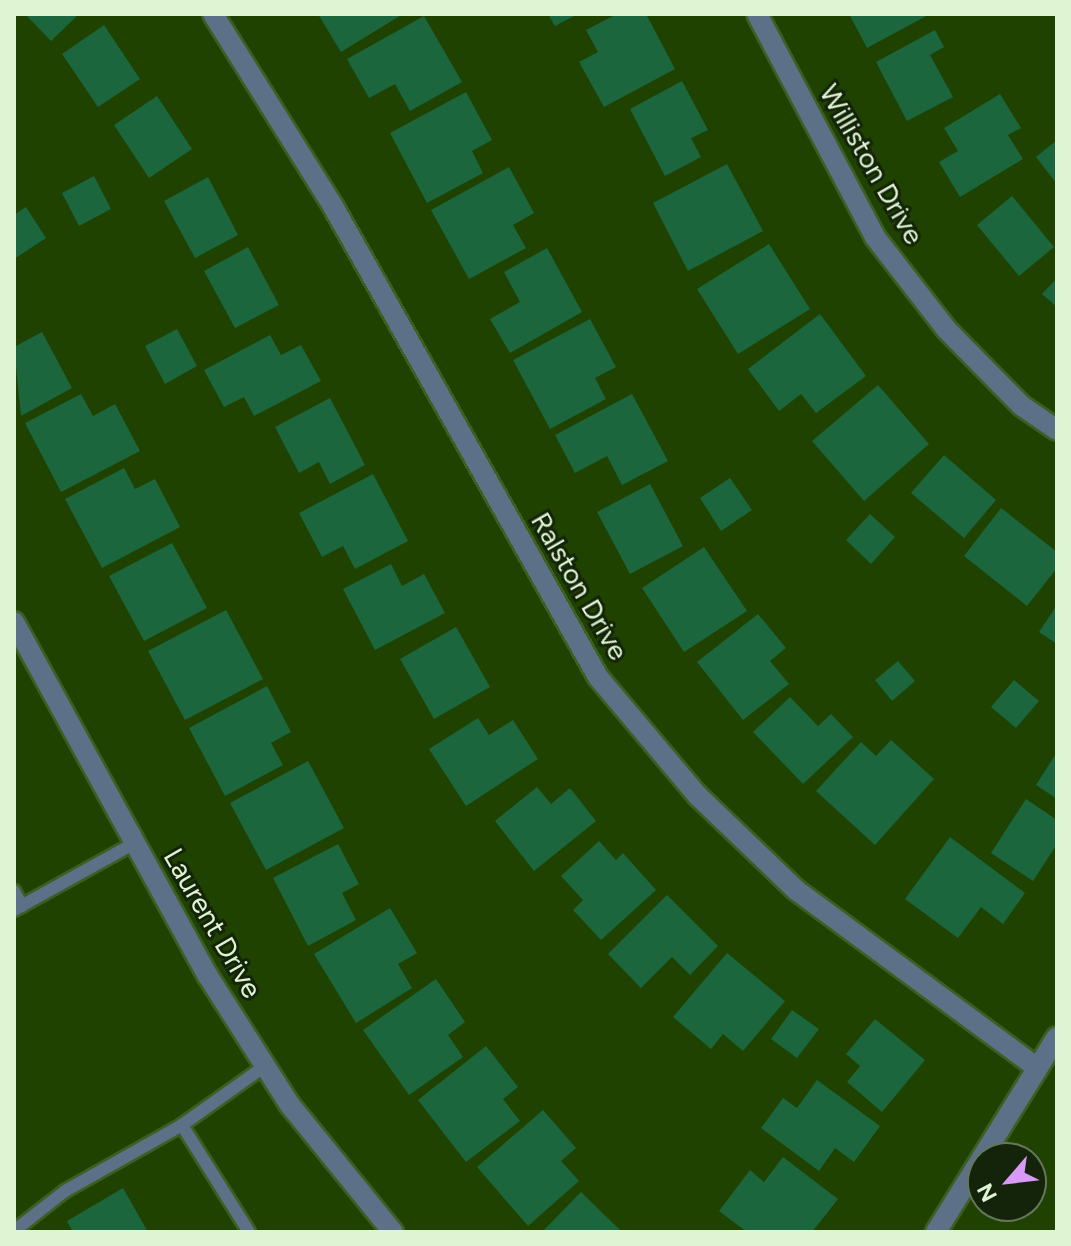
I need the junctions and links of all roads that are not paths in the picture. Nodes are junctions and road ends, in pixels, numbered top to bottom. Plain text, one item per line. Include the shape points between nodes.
1 (213, 14) edge
2 (757, 14) edge
3 (1057, 430) edge
4 (14, 622) edge
5 (135, 843) junction
6 (14, 891) edge
7 (18, 908) edge
8 (1057, 1037) edge
9 (265, 1066) junction
10 (1037, 1068) junction
11 (182, 1125) junction
12 (14, 1231) edge
13 (249, 1232) edge
14 (393, 1232) edge
15 (936, 1232) edge

1 - 10 street, Ralston Drive via 334,208 598,677 698,796 796,890
2 - 3 street, Williston Drive via 875,237 946,329 1022,406
4 - 5 street, Laurent Drive
5 - 7 lane
5 - 9 street, Laurent Drive
6 - 7 lane
8 - 10 street
9 - 11 lane
9 - 14 street, Laurent Drive
10 - 15 street
11 - 12 lane via 65,1191
11 - 13 lane

